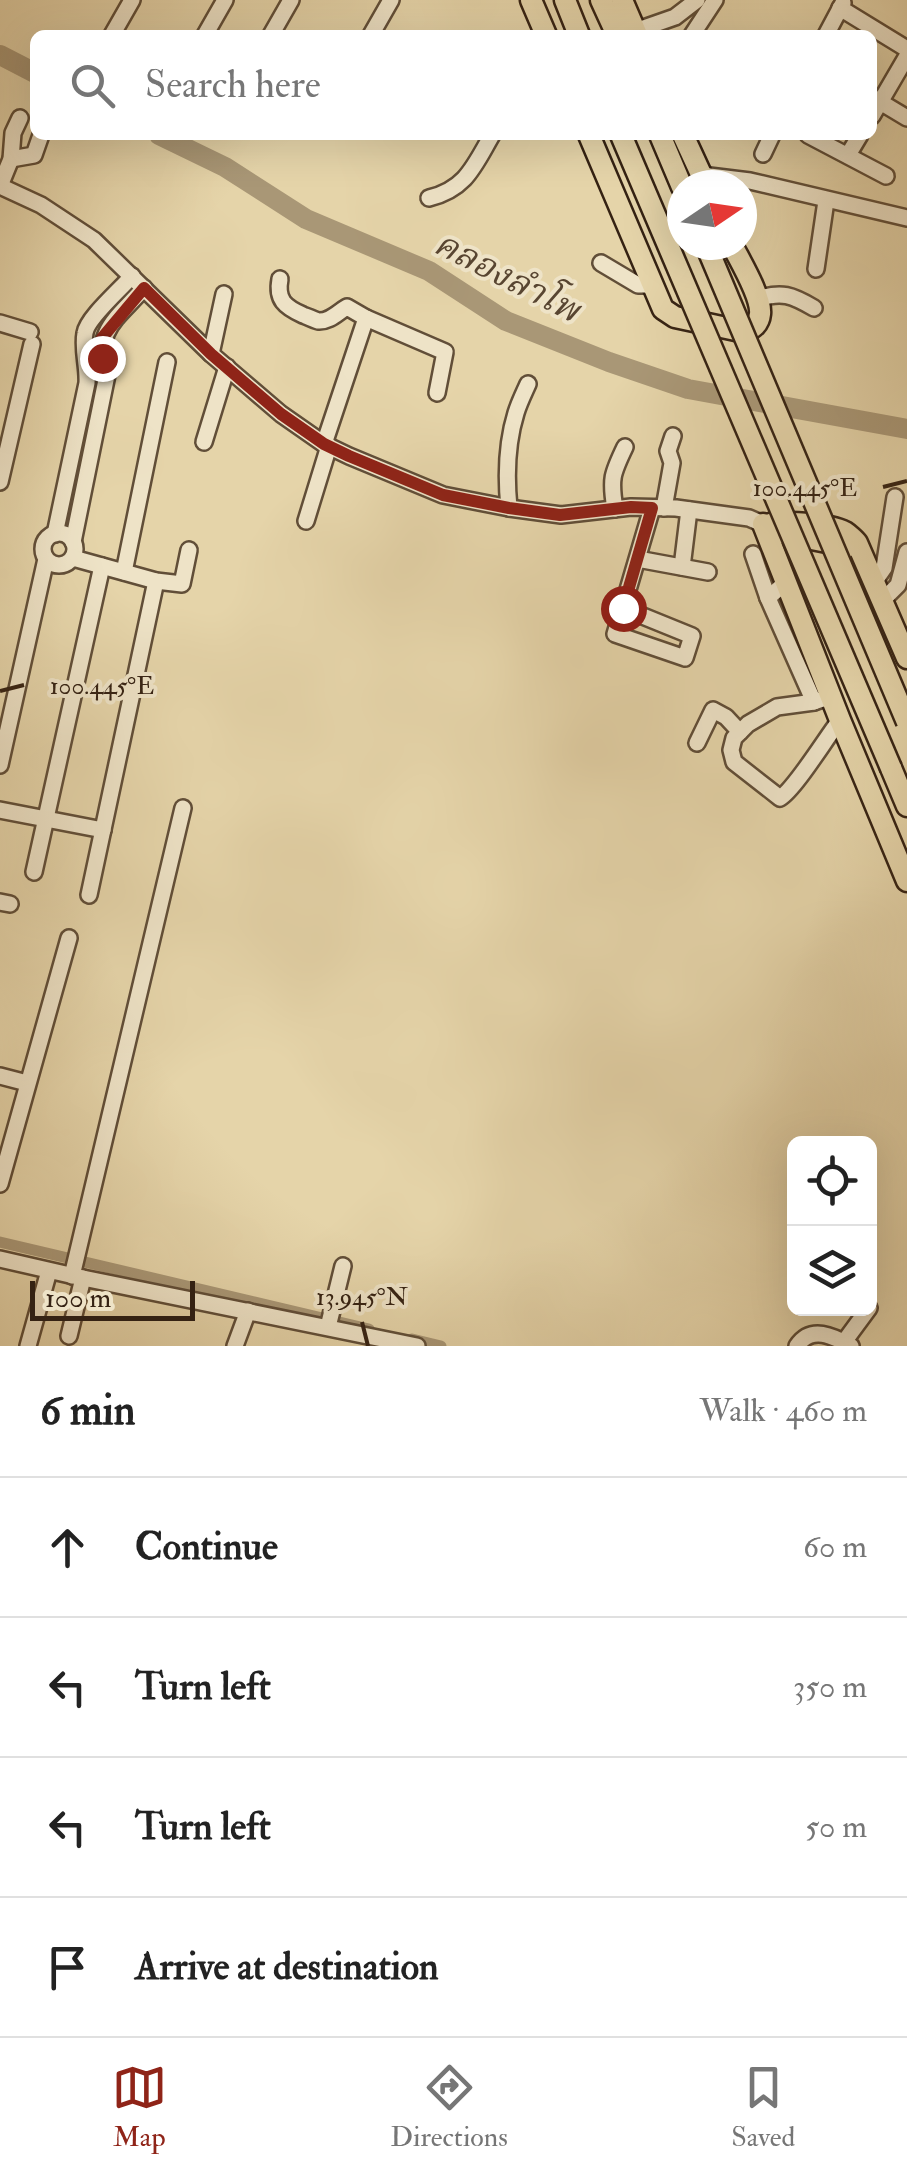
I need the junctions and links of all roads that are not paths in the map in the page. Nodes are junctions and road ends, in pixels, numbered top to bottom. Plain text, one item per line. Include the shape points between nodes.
1 (132, 0) edge
2 (226, 0) edge
3 (291, 0) edge
4 (392, 0) edge
5 (531, 0) edge
6 (564, 0) edge
7 (602, 0) edge
8 (622, 0) edge
9 (697, 0) edge
10 (715, 0) edge
11 (842, 4) edge
12 (115, 30) edge
13 (208, 30) edge
14 (275, 30) edge
15 (374, 30) edge
16 (544, 30) edge
17 (577, 30) edge
18 (626, 30) edge
19 (628, 30) edge
20 (640, 30) edge
21 (695, 30) edge
22 (829, 30) edge
23 (907, 48) edge
24 (907, 56) edge
25 (877, 102) edge
26 (877, 106) edge
27 (20, 118) dead end
28 (907, 118) edge
29 (39, 140) edge
30 (489, 140) edge
31 (591, 140) edge
32 (623, 140) edge
33 (662, 140) edge
34 (685, 140) edge
35 (770, 140) edge
36 (818, 140) edge
37 (857, 140) edge
38 (848, 156) junction
39 (10, 159) junction
40 (756, 168) junction
41 (675, 170) edge
42 (699, 170) edge
43 (747, 170) edge
44 (886, 176) dead end
45 (0, 186) edge
46 (428, 198) dead end
47 (826, 200) junction
48 (907, 218) edge
49 (712, 260) edge
50 (739, 260) edge
51 (601, 263) dead end
52 (816, 269) dead end
53 (280, 279) dead end
54 (138, 282) junction
55 (654, 288) junction
56 (224, 294) dead end
57 (755, 295) junction
58 (814, 308) dead end
59 (366, 318) junction
60 (0, 323) edge
61 (211, 354) junction
62 (168, 362) dead end
63 (227, 366) junction
64 (528, 384) dead end
65 (436, 393) dead end
66 (672, 436) dead end
67 (204, 442) dead end
68 (326, 445) junction
69 (625, 447) dead end
70 (0, 482) edge
71 (895, 497) dead end
72 (509, 508) junction
73 (658, 508) junction
74 (615, 509) junction
75 (689, 510) junction
76 (306, 521) dead end
77 (763, 524) junction
78 (55, 534) junction
79 (73, 550) junction
80 (189, 550) dead end
81 (907, 552) edge
82 (753, 554) dead end
83 (46, 559) junction
84 (643, 560) dead end
85 (102, 566) junction
86 (682, 567) junction
87 (124, 572) junction
88 (708, 572) dead end
89 (156, 581) junction
90 (785, 583) junction
91 (876, 583) junction
92 (768, 598) junction
93 (623, 608) junction
94 (907, 658) edge
95 (822, 699) junction
96 (840, 720) junction
97 (907, 722) edge
98 (740, 732) junction
99 (698, 743) dead end
100 (0, 765) edge
101 (907, 806) edge
102 (183, 808) dead end
103 (0, 810) edge
104 (46, 818) junction
105 (103, 830) junction
106 (34, 872) dead end
107 (907, 881) edge
108 (89, 895) dead end
109 (69, 938) dead end
110 (0, 1076) edge
111 (27, 1083) junction
112 (0, 1184) edge
113 (0, 1259) edge
114 (343, 1266) dead end
115 (50, 1270) junction
116 (76, 1276) junction
117 (248, 1311) junction
118 (864, 1316) edge
119 (328, 1324) junction
120 (69, 1336) dead end
121 (848, 1344) edge
122 (28, 1346) edge
123 (235, 1346) edge
124 (417, 1346) edge
125 (797, 1346) edge

1 - 12 street
2 - 13 street
3 - 14 street
4 - 15 street
5 - 16 main road
6 - 17 main road
7 - 18 main road
8 - 19 main road
9 - 20 street
10 - 21 street
11 - 22 street
11 - 23 street
24 - 25 street
26 - 28 street
27 - 39 street
29 - 39 street via 34,155
30 - 46 street via 467,177 446,194
31 - 55 main road
32 - 101 main road, bridge
33 - 41 main road
34 - 42 main road
35 - 40 street
36 - 38 street
37 - 38 street
38 - 44 street
39 - 45 street
40 - 43 street
40 - 47 street
45 - 54 street via 94,240
47 - 48 street
47 - 52 street
49 - 97 main road, bridge
50 - 57 main road
51 - 55 street
53 - 59 street via 286,307 318,321 346,307
54 - 61 street
54 - 78 street via 85,328 87,383
54 - 79 street via 102,338 107,375
55 - 57 main road via 668,304 736,316
56 - 61 street
57 - 58 street via 788,294
59 - 65 street via 446,352
59 - 68 street
60 - 70 street via 31,338
61 - 63 street
62 - 87 street
63 - 67 street
63 - 68 street
64 - 72 street via 512,433
66 - 73 street via 672,464
68 - 72 street via 443,495
68 - 76 street
69 - 74 street via 613,472
71 - 91 street
72 - 74 street via 560,515
73 - 74 street
73 - 75 street
73 - 93 street
75 - 77 street
75 - 86 street
77 - 90 main road
77 - 91 main road via 848,550
78 - 79 street via 65,534
78 - 83 street via 44,544
79 - 83 street via 59,566
79 - 85 street
80 - 89 street via 182,584
81 - 91 street via 898,585
82 - 92 street
83 - 100 street
84 - 86 street
85 - 87 street
85 - 104 street
86 - 88 street
87 - 89 street
89 - 105 street
90 - 92 street
90 - 95 main road
91 - 94 main road
92 - 95 street
93 - 93 street via 615,634 685,658 692,636
95 - 96 main road
95 - 98 street via 777,706
96 - 98 street via 780,798 734,762
96 - 107 main road
98 - 99 street via 713,710
102 - 116 street
103 - 104 street
104 - 105 street
104 - 106 street
105 - 108 street
109 - 111 street
110 - 111 street
111 - 112 street
113 - 115 street
114 - 119 street
115 - 116 street
115 - 122 street
116 - 117 street
116 - 120 street
117 - 119 street
117 - 123 street
118 - 121 street
119 - 124 street
121 - 125 street via 822,1333

